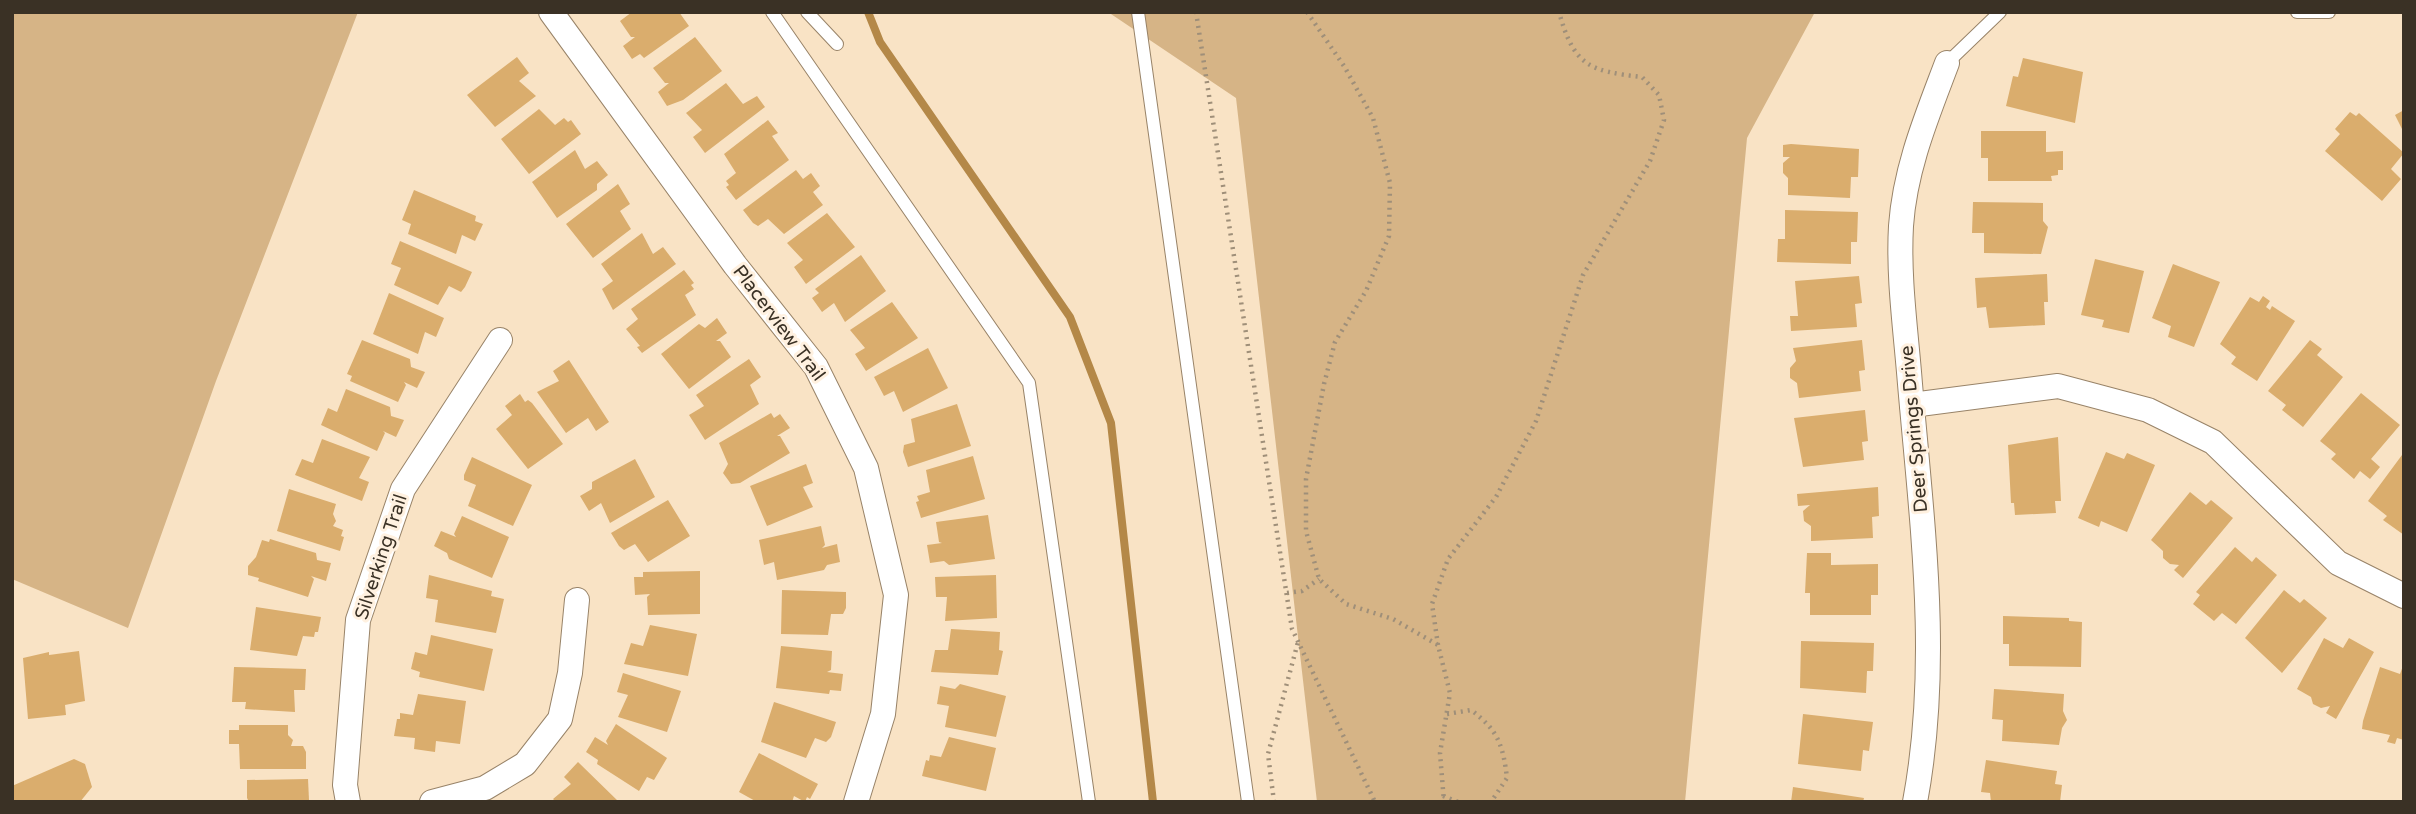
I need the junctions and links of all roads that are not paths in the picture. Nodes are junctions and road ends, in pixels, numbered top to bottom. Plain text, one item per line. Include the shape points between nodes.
1 (551, 12) edge
2 (772, 12) edge
3 (807, 12) edge
4 (1138, 12) edge
5 (2000, 12) edge
6 (2297, 12) edge
7 (2329, 12) edge
8 (836, 44) dead end
9 (1947, 63) joint
10 (500, 340) dead end
11 (1912, 405) junction
12 (2404, 596) edge
13 (578, 600) dead end
14 (348, 802) edge
15 (432, 802) edge
16 (856, 802) edge
17 (1089, 802) edge
18 (1248, 802) edge
19 (1914, 802) edge

1 - 16 street, Placerview Trail via 735,265 816,367 866,468 896,595 883,714
2 - 17 lane via 1029,383
3 - 8 lane
4 - 18 lane
5 - 9 lane
6 - 7 lane
9 - 11 street, Deer Springs Drive via 1911,160 1901,225
10 - 14 street, Silverking Trail via 403,489 358,620 345,785
11 - 12 street via 2058,386 2148,410 2213,442 2338,563
11 - 19 street, Deer Springs Drive via 1929,598 1928,681
13 - 15 street via 560,719 525,764 485,788

